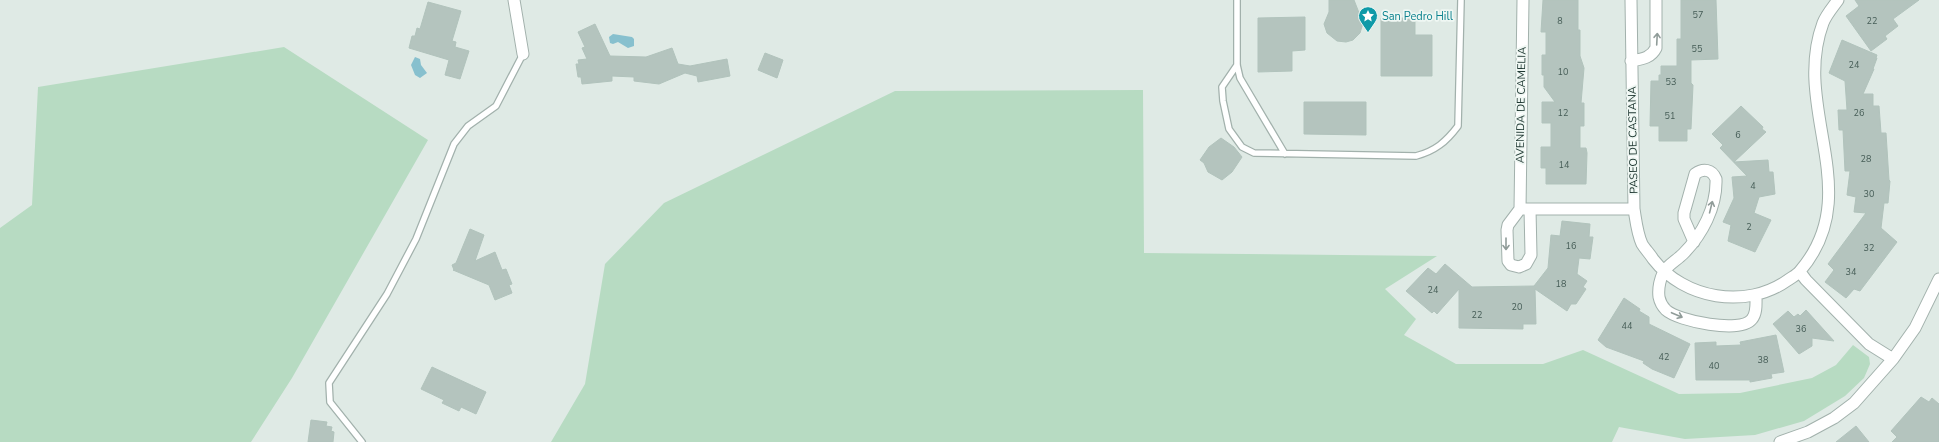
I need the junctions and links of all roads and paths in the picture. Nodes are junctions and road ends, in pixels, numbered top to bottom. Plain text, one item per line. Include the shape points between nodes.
1 (514, 0) edge
2 (1237, 0) edge
3 (1461, 0) edge
4 (1523, 0) edge
5 (1631, 0) edge
6 (1656, 0) edge
7 (1838, 0) edge
8 (523, 54) joint
9 (1631, 62) junction
10 (1237, 65) junction
11 (1285, 154) junction
12 (1634, 209) junction
13 (1694, 242) junction
14 (1663, 272) junction
15 (1800, 272) junction
16 (1939, 279) edge
17 (1756, 296) junction
18 (1893, 359) junction
19 (362, 442) edge
20 (1780, 442) edge

1 - 8 street
2 - 10 lane
3 - 11 lane via 1458,126 1443,143 1429,153 1416,156
4 - 12 street, AVENIDA DE CAMELIA via 1525,209
5 - 9 street, PASEO DE CASTANA
9 -> 6 street via 1647,58 1654,53
7 - 15 street, PASEO DE CASTANA via 1824,21 1814,62 1816,103 1829,176 1829,209 1820,241
8 - 19 lane via 496,106 468,126 454,144 416,239 387,294 329,383 330,402
9 - 12 street, PASEO DE CASTANA
10 - 11 lane via 1249,97
10 - 11 lane via 1222,87 1229,129 1242,147 1254,153
12 - 14 street, PASEO DE CASTANA via 1642,245
13 -> 13 street via 1708,218 1713,203 1716,178 1707,170 1695,174 1684,212 1684,219
13 - 14 street
14 - 17 street, PASEO DE CASTANA via 1686,287 1710,295
14 -> 17 street via 1659,288 1662,306 1667,311 1688,320 1734,326 1746,324 1752,320 1756,312
15 - 17 street, PASEO DE CASTANA via 1779,287
15 - 18 street via 1869,344
16 - 18 street via 1915,328
18 - 20 street via 1854,403 1834,418 1808,432

